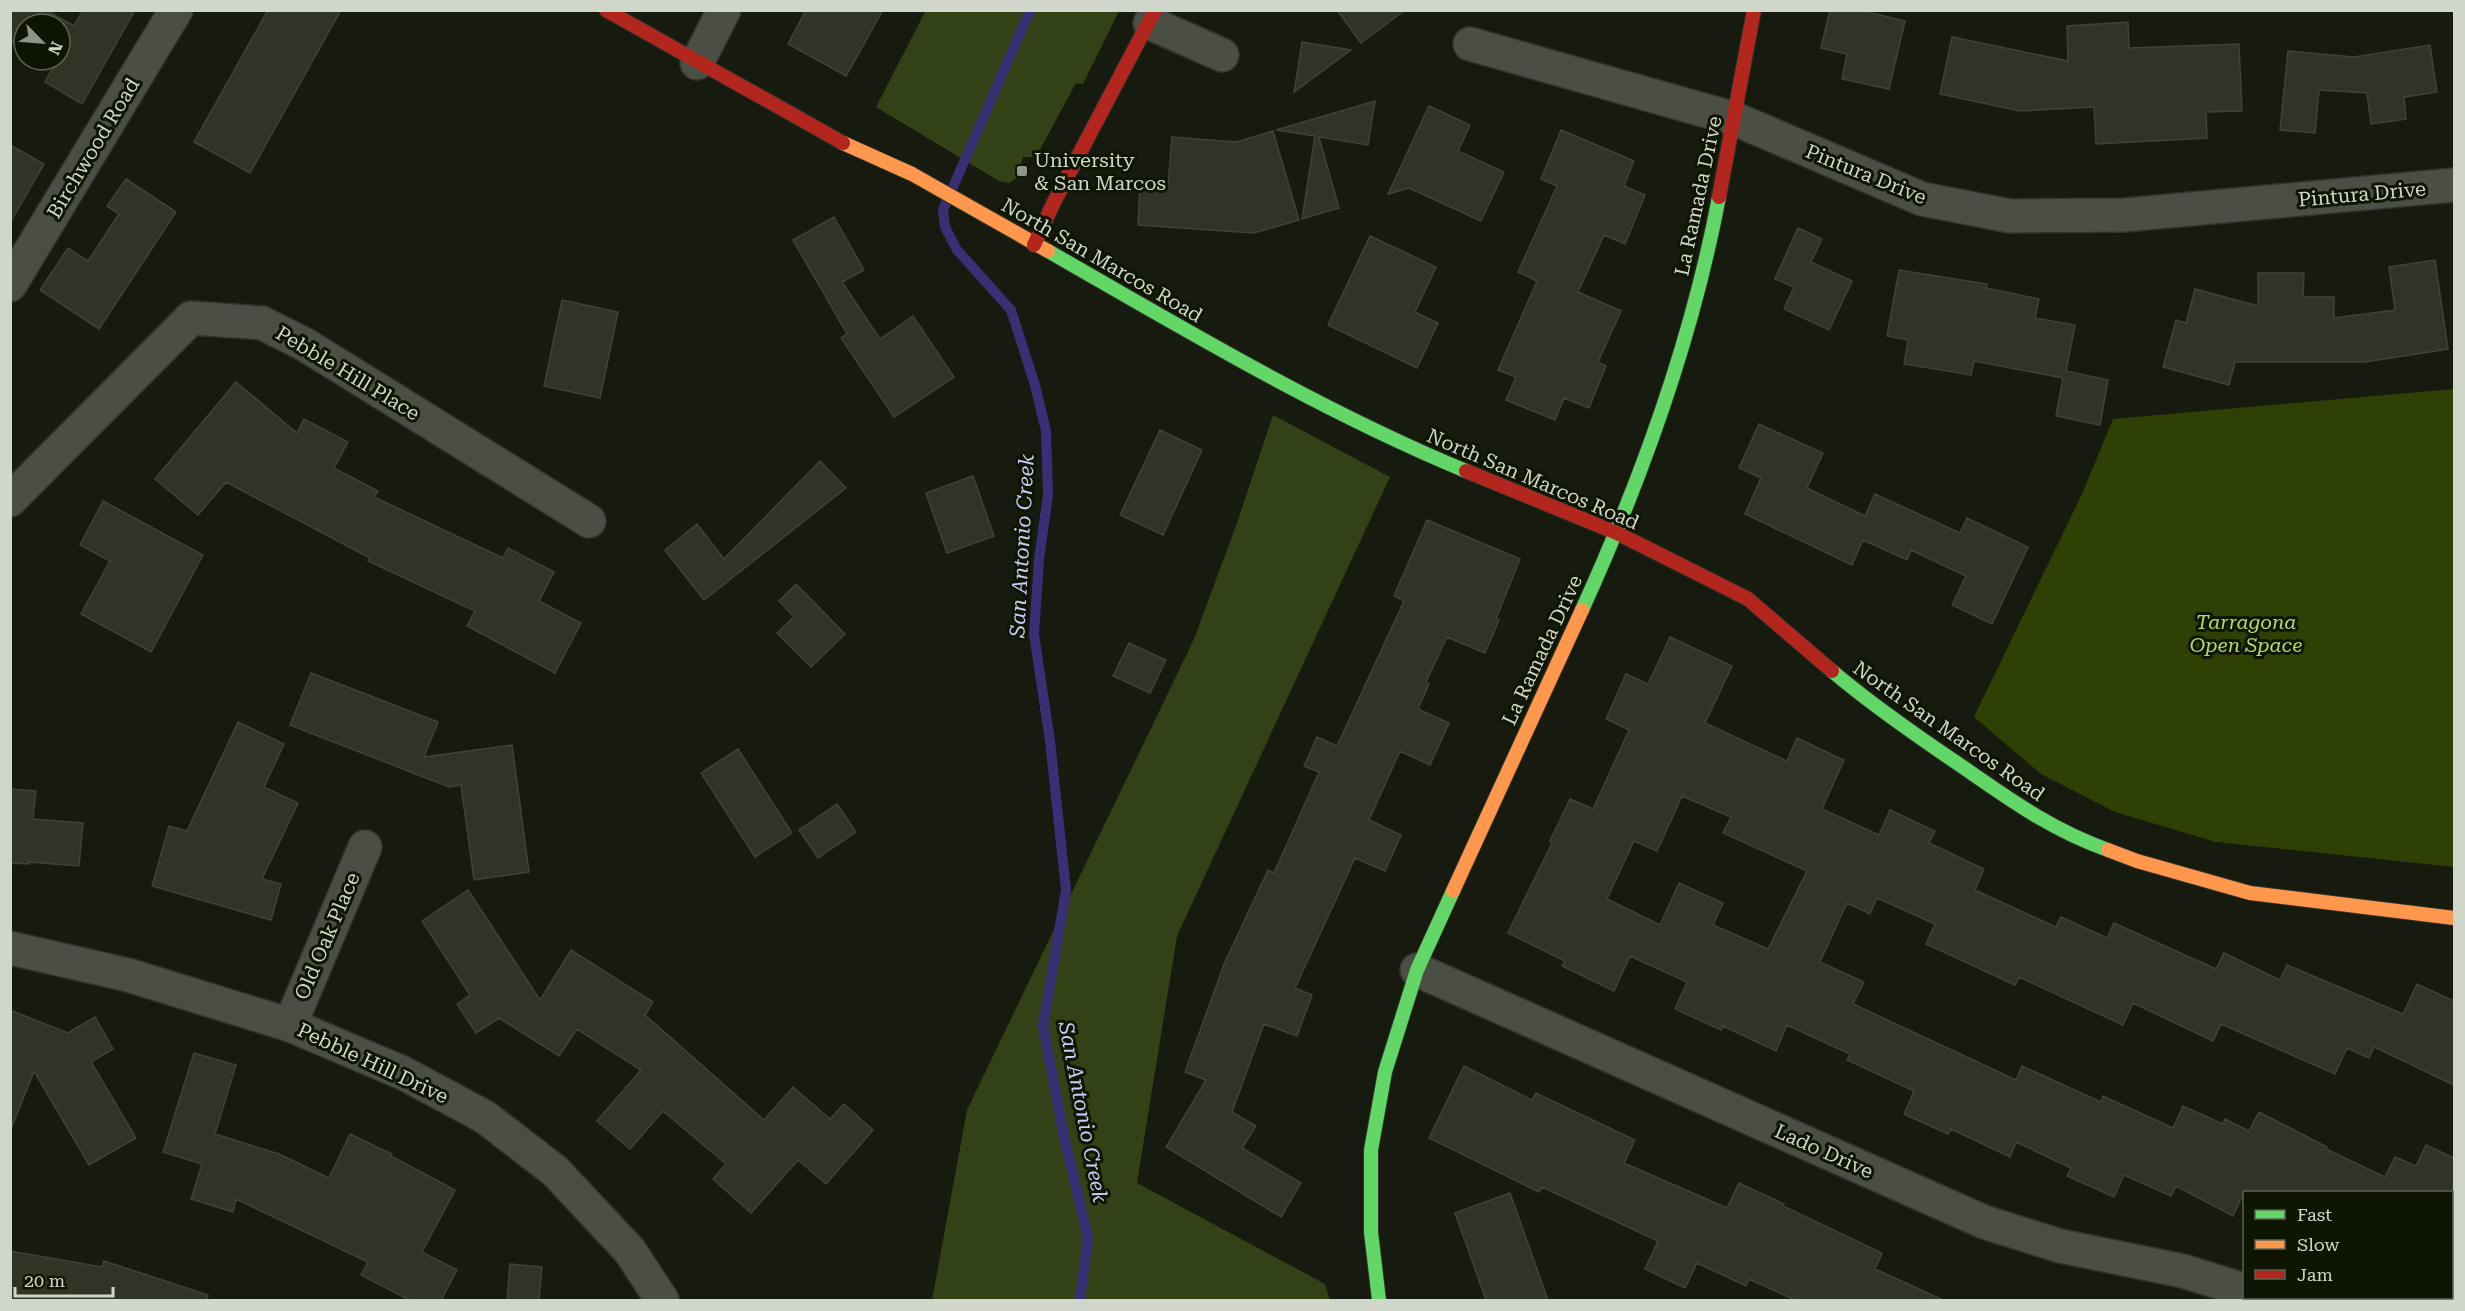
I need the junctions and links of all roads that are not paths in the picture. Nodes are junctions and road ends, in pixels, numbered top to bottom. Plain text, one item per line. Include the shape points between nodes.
1 (176, 10) edge
2 (606, 10) edge
3 (724, 10) edge
4 (1754, 10) edge
5 (1153, 17) edge
6 (1470, 44) dead end
7 (1221, 55) dead end
8 (697, 63) junction
9 (1735, 119) junction
10 (2454, 186) edge
11 (1034, 244) junction
12 (10, 285) edge
13 (10, 500) edge
14 (589, 521) dead end
15 (1617, 533) junction
16 (365, 846) dead end
17 (2454, 918) edge
18 (10, 948) edge
19 (1417, 970) junction
20 (290, 1024) junction
21 (2243, 1290) edge
22 (662, 1300) edge
23 (1379, 1300) edge

1 - 12 street, Birchwood Road
2 - 8 street, North San Marcos Road
3 - 8 street
4 - 9 street, La Ramada Drive
5 - 7 street
5 - 11 street
6 - 9 street, Pintura Drive
8 - 11 street, North San Marcos Road via 845,144 912,174
9 - 10 street, Pintura Drive via 1922,199 2010,216 2125,214
9 - 15 street, La Ramada Drive via 1710,245 1670,391
11 - 15 street, North San Marcos Road via 1234,358 1411,448
13 - 14 street, Pebble Hill Place via 191,318 262,323 304,344
15 - 17 street, North San Marcos Road via 1749,599 1867,701 2033,815 2072,837 2137,861 2250,893
15 - 19 street, La Ramada Drive
16 - 20 street, Old Oak Place
18 - 20 street, Pebble Hill Drive via 128,975
19 - 21 street, Lado Drive via 1984,1222 2060,1246 2183,1271
19 - 23 street, La Ramada Drive via 1385,1072 1371,1150 1371,1232
20 - 22 street, Pebble Hill Drive via 403,1073 485,1117 555,1171 630,1251

